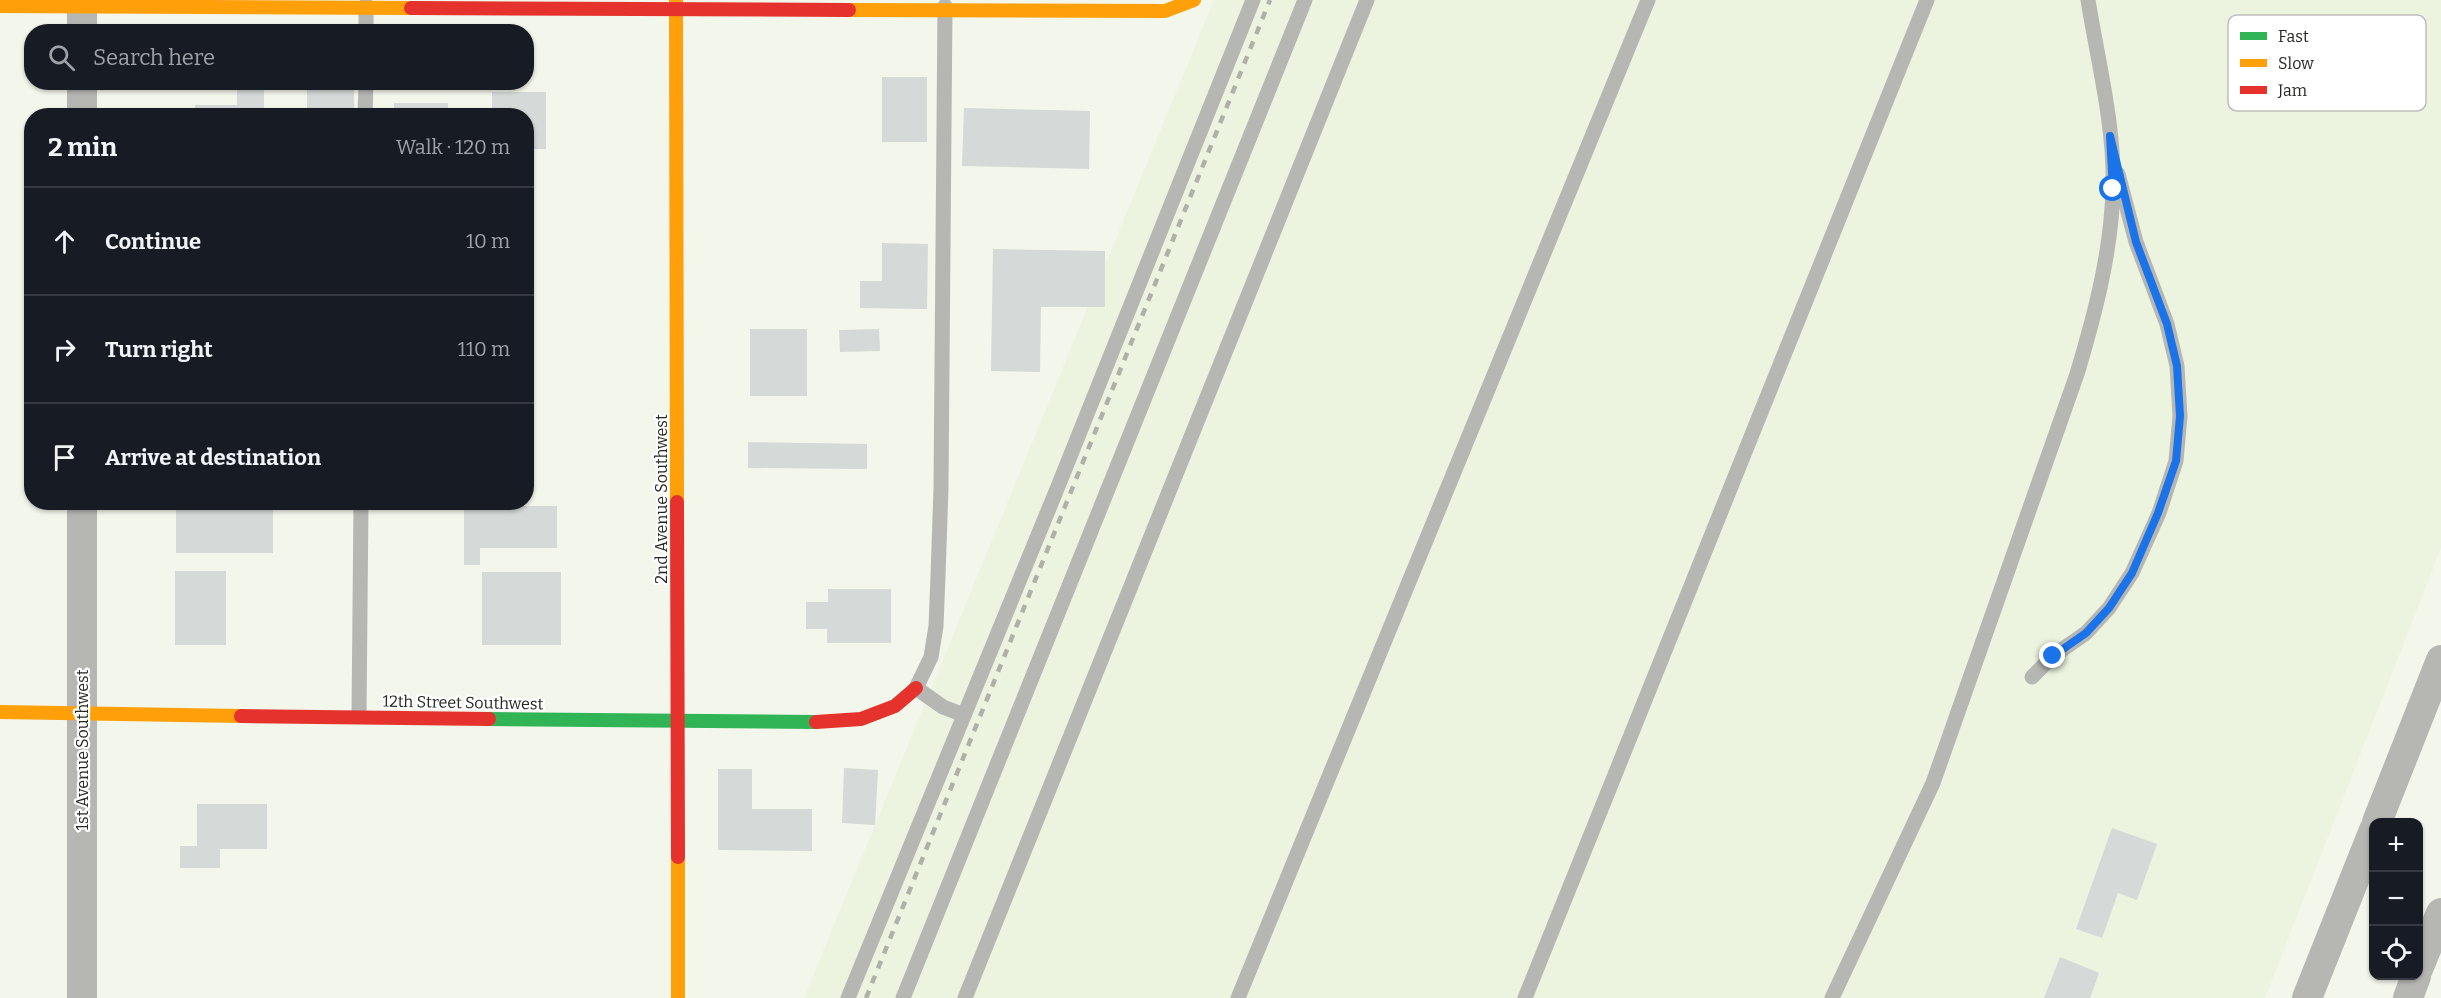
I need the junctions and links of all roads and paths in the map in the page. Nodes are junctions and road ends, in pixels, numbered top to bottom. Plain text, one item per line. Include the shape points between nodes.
1 (1194, 0) edge
2 (1253, 0) edge
3 (1305, 0) edge
4 (1366, 0) edge
5 (1648, 0) edge
6 (1927, 0) edge
7 (2088, 0) edge
8 (366, 4) edge
9 (676, 4) edge
10 (945, 5) edge
11 (0, 6) edge
12 (82, 13) edge
13 (366, 24) edge
14 (82, 90) edge
15 (366, 90) edge
16 (82, 108) edge
17 (365, 108) edge
18 (2110, 136) junction
19 (82, 510) edge
20 (361, 510) edge
21 (2441, 660) edge
22 (2032, 677) dead end
23 (916, 688) junction
24 (0, 712) edge
25 (82, 714) junction
26 (964, 715) junction
27 (359, 716) junction
28 (678, 722) junction
29 (2379, 818) edge
30 (2369, 840) edge
31 (2441, 913) edge
32 (2423, 957) edge
33 (2414, 980) edge
34 (82, 998) edge
35 (678, 998) edge
36 (848, 998) edge
37 (903, 998) edge
38 (965, 998) edge
39 (1238, 998) edge
40 (1525, 998) edge
41 (1832, 998) edge
42 (2307, 998) edge
43 (2408, 998) edge

1 - 10 street via 1165,11
2 - 26 lane
3 - 37 lane
4 - 38 lane
5 - 39 lane
6 - 40 lane
7 - 18 lane
8 - 9 street
8 - 12 street
8 - 13 lane
9 - 10 street
9 - 28 street, 2nd Avenue Southwest
10 - 23 lane via 939,576 931,657
11 - 12 street
14 - 16 street
15 - 17 lane
18 - 22 lane via 2136,242 2167,324 2177,366 2180,416 2176,461 2132,573 2109,608 2086,633 2053,656
18 - 41 lane via 2113,189 2109,241 2099,296 2077,374 1933,783
19 - 25 street, 1st Avenue Southwest
20 - 27 lane
21 - 29 street
23 - 26 lane via 943,707
23 - 28 street, 12th Street Southwest via 895,706 861,718 827,722
24 - 25 street, 12th Street Southwest
25 - 27 street, 12th Street Southwest
25 - 34 street, 1st Avenue Southwest
26 - 36 lane
27 - 28 street, 12th Street Southwest
28 - 35 street, 2nd Avenue Southwest
30 - 42 street
31 - 32 street
33 - 43 street

